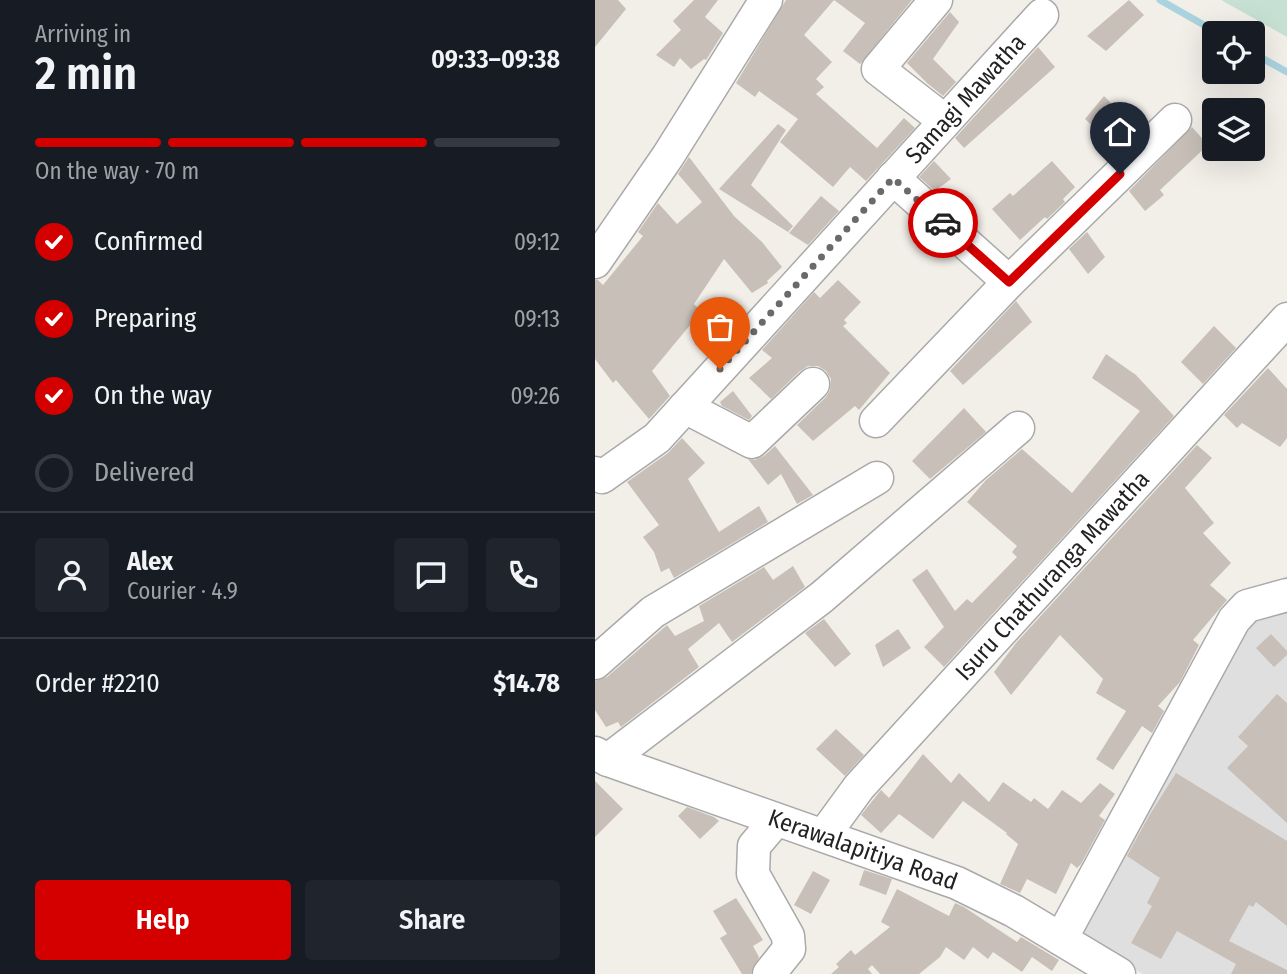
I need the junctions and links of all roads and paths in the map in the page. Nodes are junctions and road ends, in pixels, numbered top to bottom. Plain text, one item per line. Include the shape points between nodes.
1 (766, 0) edge
2 (936, 0) edge
3 (1041, 15) dead end
4 (1175, 120) dead end
5 (945, 121) junction
6 (893, 178) junction
7 (595, 262) edge
8 (1009, 282) junction
9 (1287, 319) edge
10 (813, 384) dead end
11 (685, 407) junction
12 (876, 421) dead end
13 (1018, 428) dead end
14 (595, 473) edge
15 (877, 478) dead end
16 (1287, 595) edge
17 (595, 663) edge
18 (599, 757) edge
19 (776, 820) junction
20 (824, 835) junction
21 (1061, 939) junction
22 (769, 974) edge
23 (1119, 974) edge

1 - 7 street
2 - 5 street via 878,69
3 - 5 street, Samagi Mawatha
4 - 8 street
5 - 6 street, Samagi Mawatha
6 - 8 street
6 - 11 street, Samagi Mawatha
8 - 12 street
9 - 20 street, Isuru Chathuranga Mawatha via 859,787
10 - 11 street via 753,442
11 - 14 street, Samagi Mawatha via 657,438 601,477
13 - 18 street via 822,597
15 - 17 street via 653,611
16 - 21 street via 1247,606 1234,620
18 - 19 street, Kerawalapitiya Road
19 - 20 street, Kerawalapitiya Road
19 - 22 street via 754,846 753,874 788,936 789,949
20 - 21 street, Kerawalapitiya Road via 957,883
21 - 23 street, Kerawalapitiya Road

